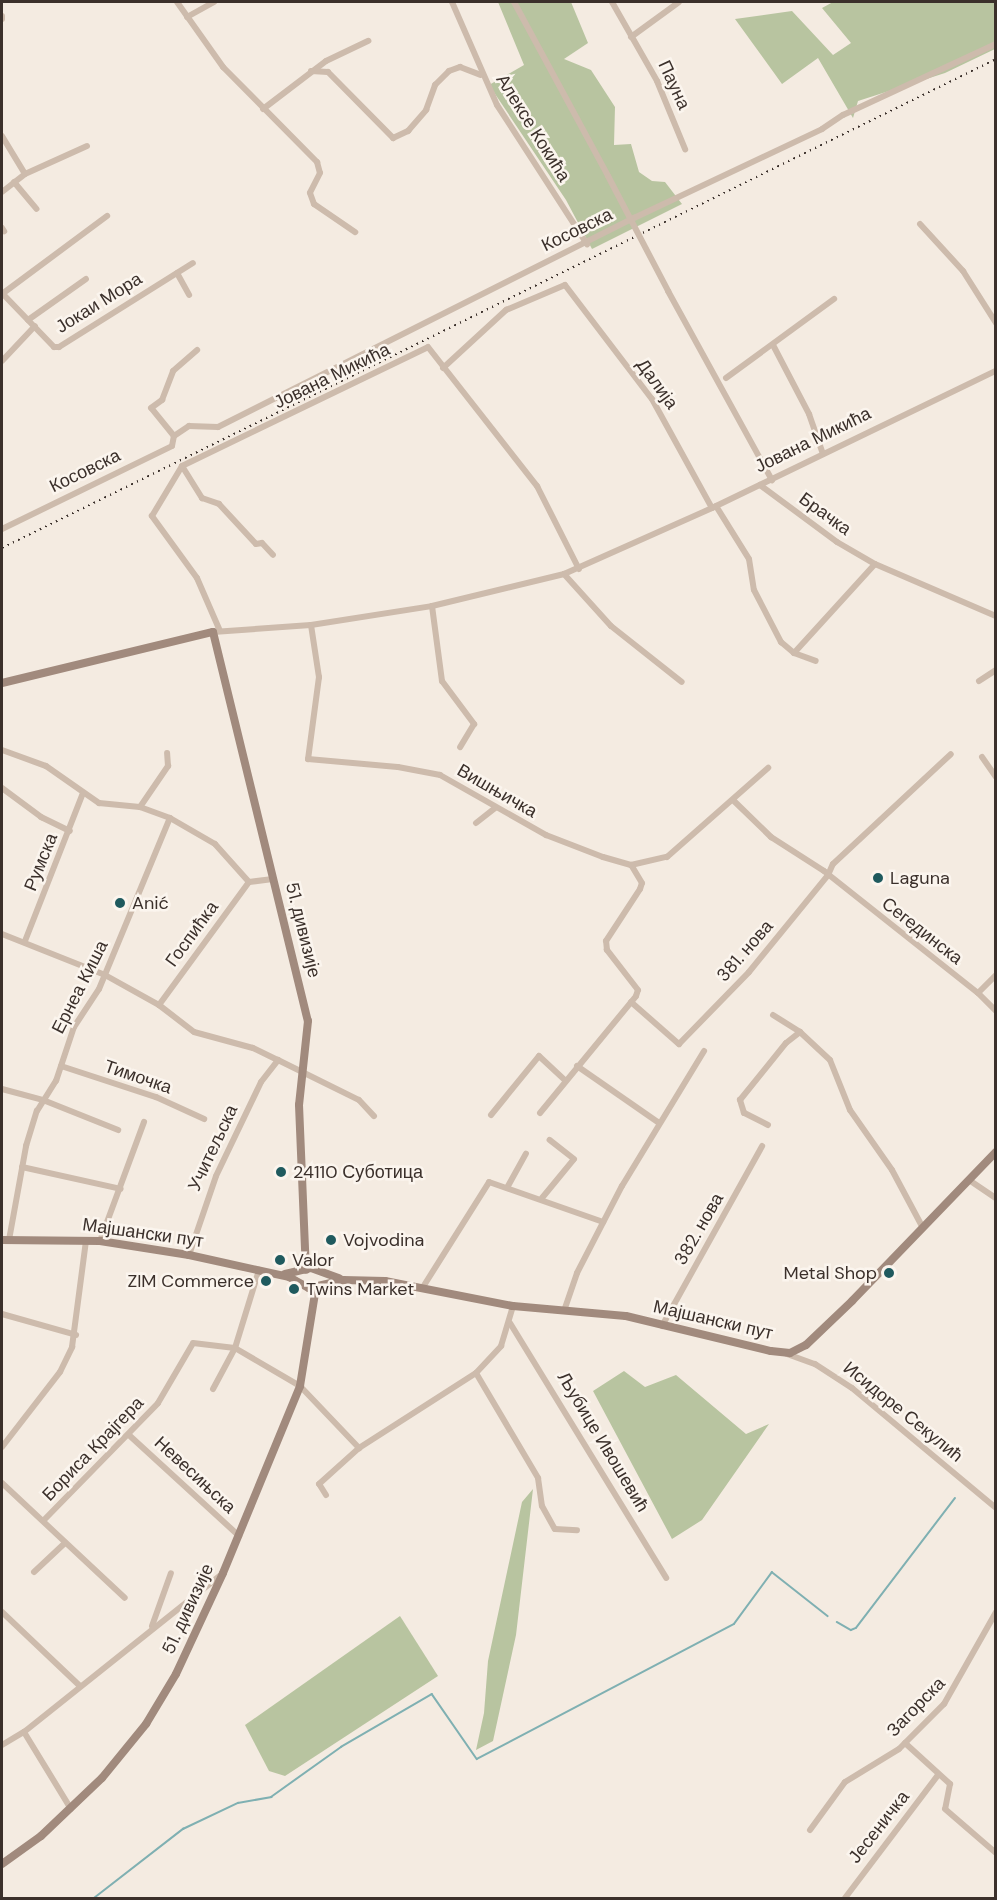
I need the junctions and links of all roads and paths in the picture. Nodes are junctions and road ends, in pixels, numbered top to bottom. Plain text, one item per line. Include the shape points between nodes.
1 (177, 2) edge
2 (214, 2) edge
3 (452, 2) edge
4 (514, 2) edge
5 (612, 2) edge
6 (679, 2) edge
7 (187, 17) junction
8 (632, 37) junction
9 (368, 41) dead end
10 (996, 44) edge
11 (310, 71) junction
12 (481, 75) junction
13 (263, 109) junction
14 (2, 135) edge
15 (87, 146) dead end
16 (686, 148) dead end
17 (25, 174) junction
18 (14, 182) junction
19 (2, 192) edge
20 (37, 209) dead end
21 (107, 216) dead end
22 (920, 224) dead end
23 (355, 232) dead end
24 (587, 244) junction
25 (193, 263) dead end
26 (177, 273) junction
27 (86, 279) dead end
28 (2, 294) edge
29 (189, 295) dead end
30 (834, 298) dead end
31 (28, 320) junction
32 (996, 323) edge
33 (35, 326) junction
34 (773, 345) junction
35 (196, 350) dead end
36 (2, 362) edge
37 (443, 368) junction
38 (996, 371) edge
39 (726, 378) dead end
40 (174, 436) junction
41 (823, 454) junction
42 (182, 466) junction
43 (772, 480) junction
44 (760, 485) junction
45 (714, 507) junction
46 (3, 526) edge
47 (273, 555) dead end
48 (875, 564) junction
49 (579, 569) junction
50 (564, 574) junction
51 (432, 606) junction
52 (996, 616) edge
53 (311, 625) junction
54 (217, 632) junction
55 (794, 653) junction
56 (816, 661) dead end
57 (996, 670) edge
58 (979, 681) dead end
59 (682, 682) dead end
60 (2, 683) edge
61 (460, 747) dead end
62 (2, 750) edge
63 (167, 753) dead end
64 (951, 754) dead end
65 (982, 757) dead end
66 (768, 768) dead end
67 (996, 777) edge
68 (2, 788) edge
69 (84, 793) junction
70 (734, 801) junction
71 (140, 807) junction
72 (495, 808) junction
73 (170, 818) junction
74 (476, 823) dead end
75 (70, 831) junction
76 (631, 865) junction
77 (828, 875) junction
78 (273, 879) junction
79 (249, 882) junction
80 (2, 934) edge
81 (25, 941) junction
82 (105, 975) junction
83 (996, 975) edge
84 (978, 993) junction
85 (631, 1002) junction
86 (159, 1005) junction
87 (996, 1011) edge
88 (773, 1015) dead end
89 (800, 1032) junction
90 (704, 1051) dead end
91 (278, 1060) junction
92 (61, 1066) junction
93 (577, 1066) junction
94 (301, 1072) junction
95 (565, 1080) junction
96 (2, 1089) edge
97 (43, 1100) junction
98 (540, 1113) dead end
99 (491, 1115) dead end
100 (374, 1116) dead end
101 (204, 1119) dead end
102 (144, 1122) dead end
103 (659, 1123) junction
104 (768, 1125) dead end
105 (118, 1130) dead end
106 (550, 1140) dead end
107 (762, 1146) dead end
108 (996, 1152) edge
109 (526, 1154) dead end
110 (22, 1167) junction
111 (969, 1180) junction
112 (508, 1186) junction
113 (120, 1189) junction
114 (542, 1198) junction
115 (996, 1198) edge
116 (603, 1222) junction
117 (923, 1228) junction
118 (5, 1240) edge
119 (86, 1240) junction
120 (100, 1241) junction
121 (307, 1242) junction
122 (189, 1255) junction
123 (259, 1270) junction
124 (305, 1270) junction
125 (318, 1272) junction
126 (279, 1274) junction
127 (343, 1280) junction
128 (303, 1284) junction
129 (316, 1287) junction
130 (423, 1287) junction
131 (513, 1306) junction
132 (564, 1311) junction
133 (312, 1312) junction
134 (2, 1314) edge
135 (510, 1323) junction
136 (662, 1326) junction
137 (76, 1335) junction
138 (236, 1348) junction
139 (784, 1353) junction
140 (476, 1373) junction
141 (300, 1386) junction
142 (213, 1389) dead end
143 (130, 1436) junction
144 (2, 1447) edge
145 (359, 1448) junction
146 (2, 1483) edge
147 (326, 1495) dead end
148 (996, 1508) edge
149 (44, 1520) junction
150 (577, 1530) dead end
151 (239, 1536) junction
152 (65, 1543) junction
153 (34, 1572) dead end
154 (171, 1573) dead end
155 (223, 1573) junction
156 (666, 1578) dead end
157 (125, 1598) dead end
158 (2, 1612) edge
159 (996, 1612) edge
160 (152, 1628) junction
161 (79, 1685) junction
162 (24, 1732) junction
163 (905, 1743) junction
164 (2, 1745) edge
165 (938, 1775) junction
166 (71, 1809) junction
167 (810, 1830) dead end
168 (996, 1853) edge
169 (2, 1864) edge
170 (845, 1899) edge

1 - 7 street
2 - 7 street
3 - 12 street
4 - 43 street, bridge
5 - 8 street, Пауна
6 - 8 street
7 - 13 street via 223,67
8 - 16 street, Пауна via 657,81
9 - 11 street
10 - 24 street, Косовска via 843,115 822,129
11 - 12 street, Алексе Кокића via 328,72 393,138 408,130 426,110 435,85 449,71 460,67
11 - 13 street
12 - 24 street, Алексе Кокића
13 - 23 street via 320,167 310,193 314,204
14 - 17 street
15 - 17 street
17 - 18 street
18 - 19 street
18 - 20 street
21 - 28 street
22 - 32 street via 963,271
24 - 40 street, Косовска via 218,427 189,426
25 - 26 street, Јокаи Мора
26 - 29 street
26 - 33 street, Јокаи Мора via 59,347 54,347
27 - 31 street
28 - 31 street, Јокаи Мора
30 - 34 street
31 - 33 street, Јокаи Мора
33 - 36 street
34 - 39 street
34 - 41 street via 809,414
35 - 40 street via 173,371 162,400 151,408
37 - 42 street, Јована Микића via 428,347
37 - 45 street, Далија via 506,310 565,285 652,399
37 - 49 street, Јована Микића via 494,426 537,486
38 - 41 street, Јована Микића
40 - 46 street, Косовска via 172,446
41 - 43 street, Јована Микића
42 - 47 street via 201,498 219,504 256,544 262,543
42 - 54 street via 152,516 197,578
43 - 44 street, Јована Микића
44 - 45 street, Јована Микића
44 - 48 street, Брачка via 837,542
45 - 49 street, Јована Микића
45 - 55 street, Далија via 748,559 754,590 781,642
48 - 52 street, Брачка
48 - 55 street
49 - 50 street, Јована Микића
50 - 51 street, Јована Микића
50 - 59 street via 612,626
51 - 53 street, Јована Микића
51 - 61 street via 442,681 474,724
53 - 54 street, Јована Микића
53 - 72 street, Вишњичка via 319,677 308,759 418,770 440,776
54 - 60 street, Јована Микића
54 - 78 street, 51. дивизије
55 - 56 street
57 - 58 street
62 - 69 street via 40,763
63 - 71 street via 168,766
64 - 77 street via 833,864
65 - 67 street
66 - 70 street, Вишњичка
68 - 75 street via 41,817
69 - 71 street via 106,806
69 - 75 street, Румска
70 - 76 street, Вишњичка via 667,857
70 - 77 street, Сегединска via 771,837
71 - 73 street
72 - 74 street
72 - 76 street, Вишњичка via 569,846
73 - 79 street via 215,844
73 - 82 street, Ернеа Киша
75 - 81 street, Румска
76 - 85 street via 642,883 606,940 607,950 638,990
77 - 84 street, Сегединска
77 - 85 street, 381. нова via 749,972 680,1044
78 - 79 street
78 - 94 street, 51. дивизије via 308,1020
79 - 86 street, Госпићка
80 - 81 street
81 - 82 street
82 - 86 street
82 - 92 street, Ернеа Киша via 74,1027
83 - 84 street
84 - 87 street, Сегединска
85 - 93 street
86 - 91 street via 194,1032 253,1048
88 - 89 street
89 - 104 street via 786,1043 740,1100 744,1113
89 - 117 street via 830,1060 853,1115 892,1170
90 - 103 street
91 - 94 street
91 - 122 street, Учитељска via 261,1082 216,1176
92 - 97 street, Ернеа Киша
92 - 101 street, Тимочка via 156,1097
93 - 95 street
93 - 103 street
94 - 100 street via 359,1100
94 - 121 street, 51. дивизије via 299,1138
95 - 98 street
95 - 99 street via 538,1056
96 - 97 street
97 - 105 street
97 - 110 street, Ернеа Киша via 31,1127
102 - 113 street
103 - 116 street
106 - 114 street via 574,1159
107 - 136 street, 382. нова
108 - 111 street, Мајшански пут
109 - 112 street
110 - 113 street
110 - 118 street, Ернеа Киша
111 - 115 street
111 - 117 street, Мајшански пут
112 - 114 street
112 - 130 street via 489,1182
113 - 120 street
114 - 116 street
116 - 132 street via 577,1273
117 - 139 street, Мајшански пут via 806,1345
118 - 119 street, Мајшански пут
119 - 120 street, Мајшански пут
119 - 137 street
120 - 122 street, Мајшански пут
121 - 124 street, 51. дивизије
121 - 125 street, 51. дивизије
122 - 123 street, Мајшански пут
123 - 126 street, Мајшански пут
123 - 138 street
124 - 125 street, Мајшански пут
124 - 126 street, Мајшански пут
124 - 128 street, 51. дивизије
125 - 127 street, Мајшански пут
125 - 129 street, 51. дивизије
126 - 128 street, Мајшански пут
127 - 129 street, Мајшански пут
127 - 130 street, Мајшански пут
128 - 129 street, Мајшански пут
128 - 133 street, 51. дивизије
129 - 133 street, 51. дивизије
130 - 131 street, Мајшански пут
131 - 132 street, Мајшански пут
131 - 135 street
132 - 136 street, Мајшански пут via 626,1316
133 - 141 street, 51. дивизије
134 - 137 street
135 - 140 street via 501,1346
135 - 156 street, Љубице Ивошевић
136 - 139 street, Мајшански пут
137 - 144 street via 60,1372
138 - 141 street, Бориса Крајгера
138 - 142 street
138 - 143 street, Бориса Крајгера via 194,1342 169,1388
139 - 148 street, Исидоре Секулић via 815,1364 852,1388
140 - 145 street
140 - 150 street via 538,1478 542,1506 555,1529
141 - 145 street, Бориса Крајгера
141 - 151 street, 51. дивизије
143 - 149 street, Бориса Крајгера via 108,1453
143 - 151 street, Невесињска
145 - 147 street via 319,1484
146 - 149 street
149 - 152 street
151 - 155 street, 51. дивизије
152 - 153 street
152 - 157 street
154 - 160 street
155 - 160 street
155 - 166 street, 51. дивизије via 176,1674 146,1724
158 - 161 street
159 - 163 street, Загорска via 952,1695
160 - 161 street
161 - 162 street
162 - 164 street
162 - 166 street
163 - 165 street
163 - 167 street, Загорска via 845,1782
165 - 168 street via 950,1784 945,1809
165 - 170 street, Јесеничка
166 - 169 street, 51. дивизије

